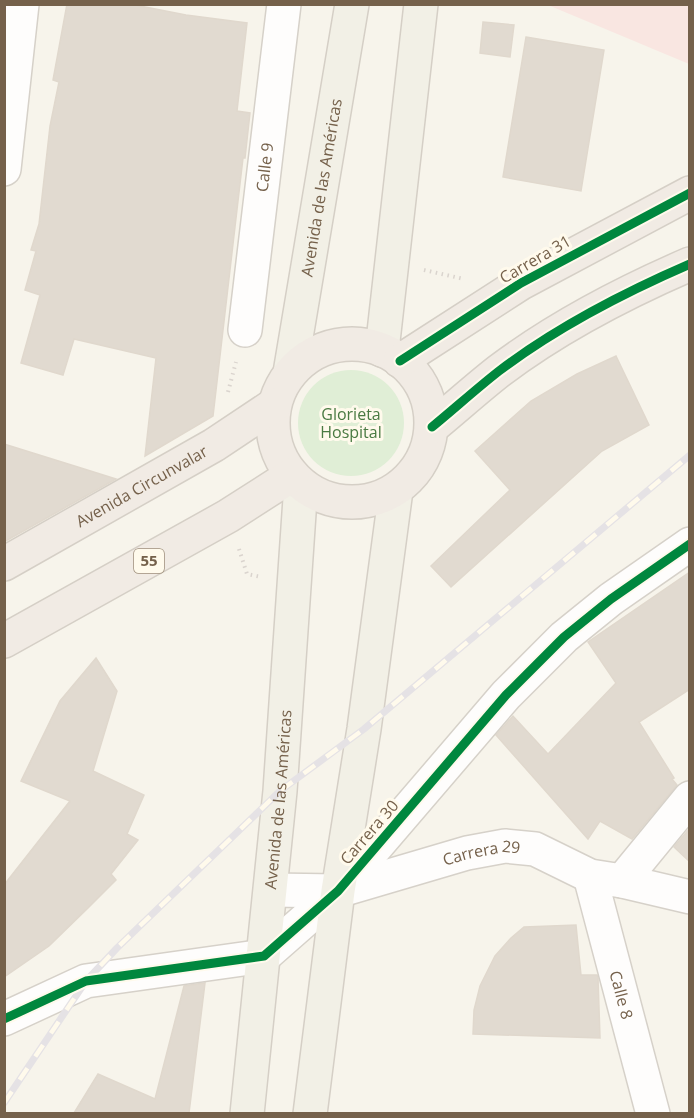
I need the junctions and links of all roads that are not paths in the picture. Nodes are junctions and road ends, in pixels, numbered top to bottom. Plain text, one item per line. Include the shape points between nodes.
1 (22, 4) edge
2 (284, 4) edge
3 (352, 4) edge
4 (421, 4) edge
5 (4, 169) edge
6 (690, 193) edge
7 (690, 264) edge
8 (245, 330) road end
9 (391, 355) junction
10 (290, 373) junction
11 (274, 405) junction
12 (432, 427) junction
13 (296, 480) junction
14 (396, 490) junction
15 (690, 544) edge
16 (4, 564) edge
17 (4, 641) edge
18 (690, 798) edge
19 (590, 876) junction
20 (622, 881) junction
21 (271, 890) junction
22 (338, 891) junction
23 (690, 897) edge
24 (264, 956) junction
25 (4, 1019) edge
26 (247, 1113) edge
27 (310, 1113) edge
28 (653, 1113) edge

1 - 5 street
2 - 8 street, Calle 9
3 - 10 main road, Avenida de las Américas
4 - 9 main road
6 - 9 highway, Carrera 31
7 - 12 highway via 635,288 553,334 498,371
9 - 10 highway via 365,345 347,344 314,353
9 - 12 highway via 420,382
10 - 11 highway
11 - 13 highway via 275,442
11 - 16 highway, Avenida Circunvalar via 214,445
12 - 14 highway via 421,463
13 - 14 highway via 323,497 348,502 373,500
13 - 17 highway, 55
13 - 21 main road, Avenida de las Américas via 294,585
14 - 22 main road
15 - 22 street, Carrera 30 via 610,598 564,637 506,695
18 - 20 street
19 - 20 street, Carrera 29
19 - 22 street, Carrera 29 via 535,849 505,846 467,853
19 - 28 street, Calle 8
20 - 23 street, Carrera 29
21 - 22 street, Carrera 29
21 - 24 main road, Avenida de las Américas
22 - 24 street, Carrera 30
22 - 27 main road
24 - 25 street via 87,981
24 - 26 main road, Avenida de las Américas

